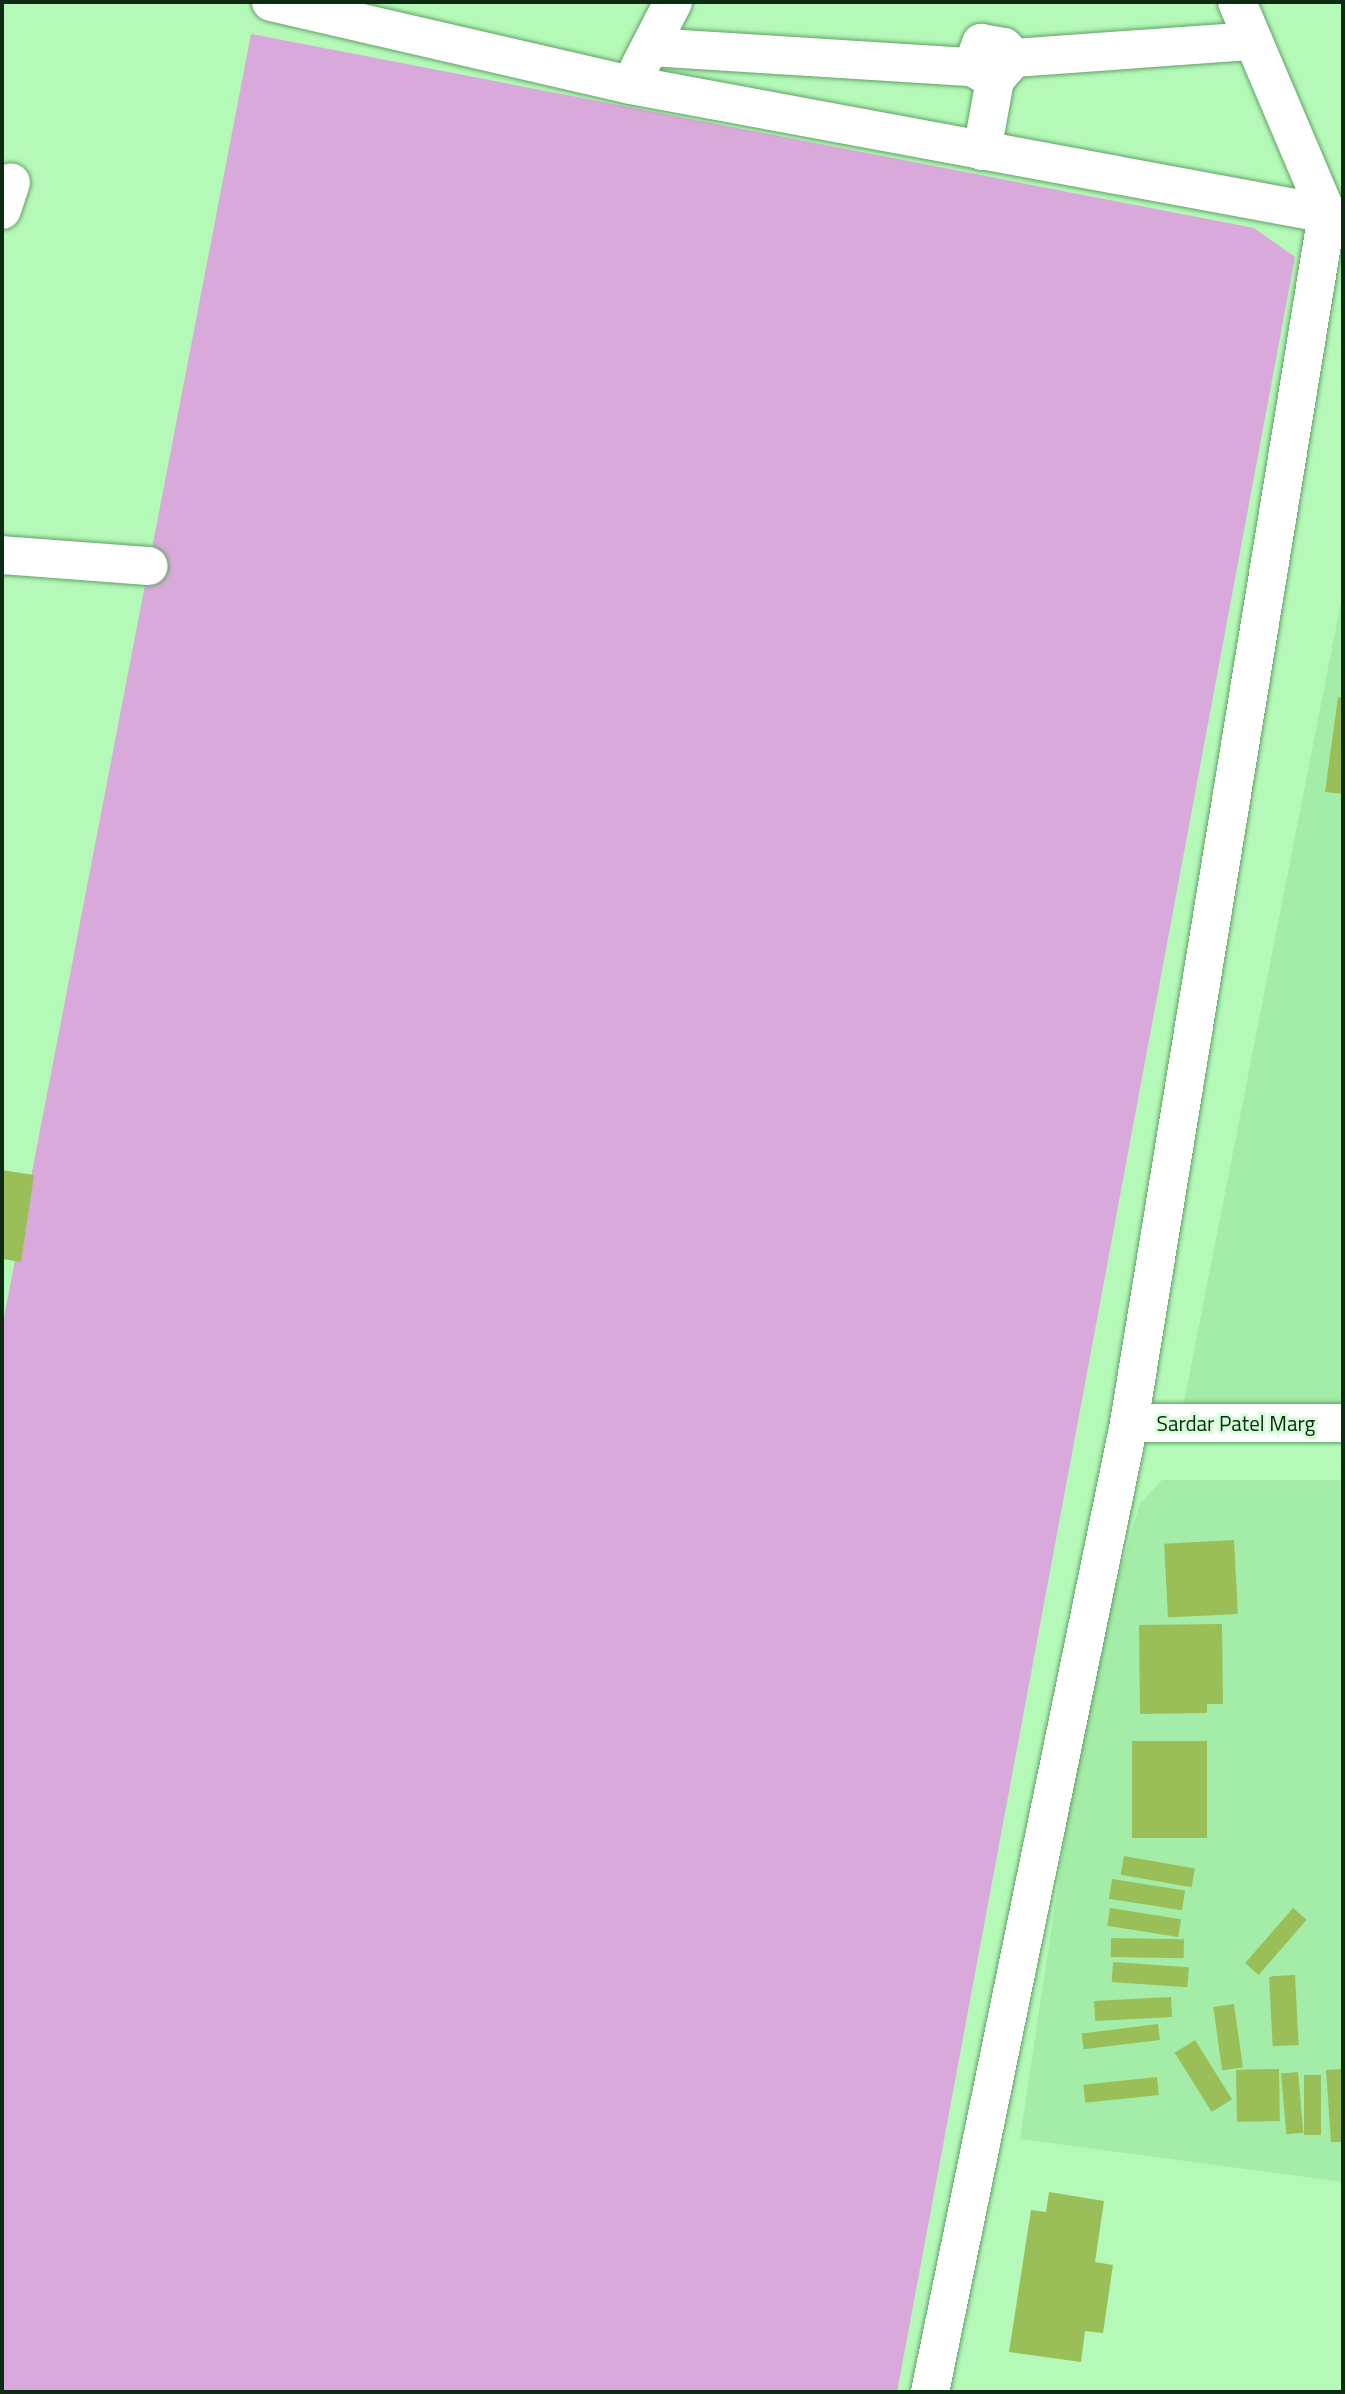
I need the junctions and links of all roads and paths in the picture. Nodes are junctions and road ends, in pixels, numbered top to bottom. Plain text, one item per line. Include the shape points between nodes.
1 (271, 2) edge
2 (673, 2) edge
3 (1237, 2) edge
4 (1253, 41) junction
5 (650, 47) junction
6 (994, 68) junction
7 (631, 85) junction
8 (982, 151) junction
9 (1335, 216) edge
10 (2, 555) edge
11 (149, 566) dead end
12 (1129, 1423) junction
13 (1343, 1423) edge
14 (930, 2392) edge

1 - 7 street
2 - 5 street
3 - 4 street
4 - 6 street
4 - 9 street
5 - 6 street
5 - 7 street
6 - 8 street
7 - 8 street
8 - 9 street
9 - 12 street
10 - 11 street
12 - 13 street, Sardar Patel Marg
12 - 14 street

